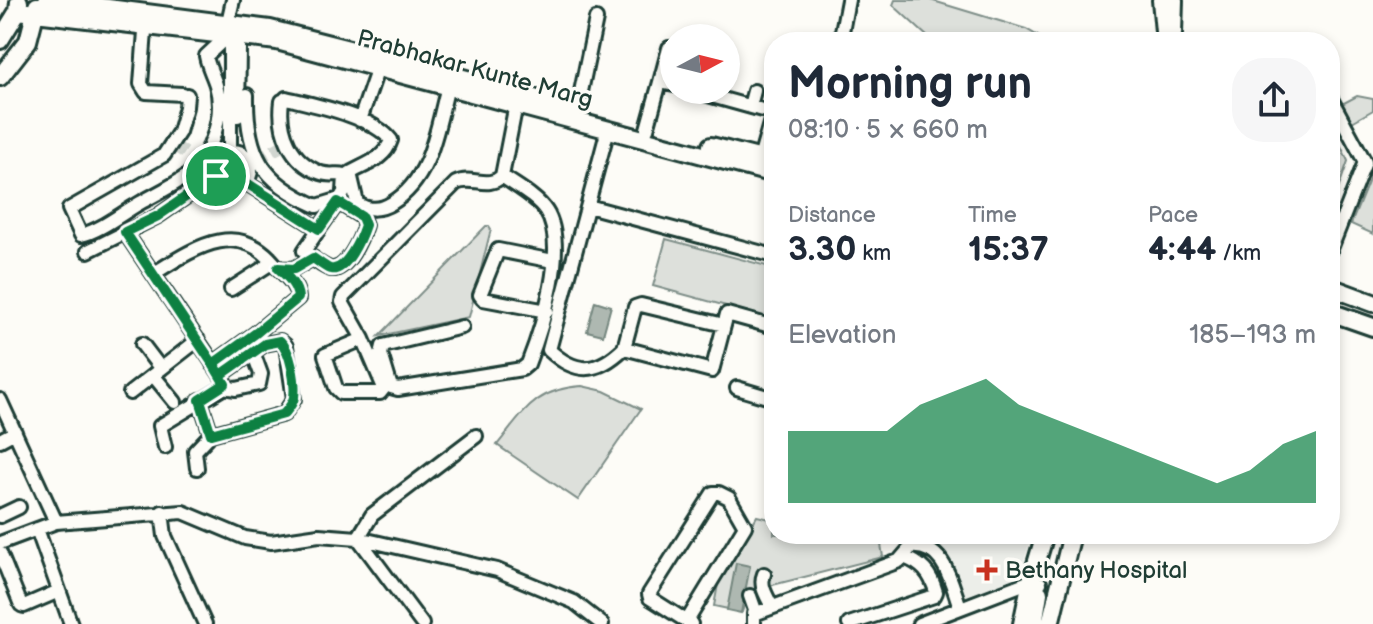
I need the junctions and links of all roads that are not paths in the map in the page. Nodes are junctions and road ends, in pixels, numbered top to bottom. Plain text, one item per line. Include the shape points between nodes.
1 (233, 0) edge
2 (848, 0) edge
3 (1161, 0) edge
4 (1174, 0) edge
5 (40, 4) edge
6 (18, 6) edge
7 (146, 18) junction
8 (596, 19) dead end
9 (842, 32) edge
10 (1164, 32) edge
11 (1174, 32) edge
12 (232, 38) junction
13 (0, 40) edge
14 (380, 63) junction
15 (0, 77) edge
16 (450, 81) junction
17 (660, 82) edge
18 (754, 91) dead end
19 (247, 95) dead end
20 (517, 99) junction
21 (740, 103) edge
22 (750, 106) junction
23 (764, 110) edge
24 (577, 111) junction
25 (1340, 114) edge
26 (360, 120) junction
27 (608, 129) junction
28 (647, 129) junction
29 (234, 151) junction
30 (764, 159) edge
31 (198, 162) junction
32 (1369, 162) edge
33 (764, 171) edge
34 (216, 176) junction
35 (502, 176) junction
36 (245, 182) junction
37 (588, 206) junction
38 (1340, 228) edge
39 (319, 229) junction
40 (125, 232) junction
41 (88, 251) dead end
42 (764, 253) edge
43 (313, 258) junction
44 (553, 261) junction
45 (276, 265) junction
46 (153, 274) junction
47 (231, 289) dead end
48 (1340, 291) edge
49 (1373, 303) edge
50 (547, 311) junction
51 (1340, 315) edge
52 (764, 324) edge
53 (724, 325) junction
54 (462, 327) dead end
55 (1373, 327) edge
56 (363, 339) junction
57 (198, 340) junction
58 (142, 344) dead end
59 (624, 348) junction
60 (253, 352) junction
61 (213, 364) junction
62 (157, 372) junction
63 (222, 381) junction
64 (737, 388) dead end
65 (130, 393) dead end
66 (764, 396) edge
67 (0, 400) edge
68 (200, 400) junction
69 (175, 402) dead end
70 (15, 432) junction
71 (211, 434) junction
72 (476, 436) dead end
73 (0, 440) edge
74 (165, 447) dead end
75 (197, 468) dead end
76 (19, 507) dead end
77 (162, 512) junction
78 (0, 516) edge
79 (56, 522) junction
80 (37, 529) junction
81 (358, 538) junction
82 (0, 543) edge
83 (1043, 544) edge
84 (1051, 544) edge
85 (1070, 544) edge
86 (907, 552) junction
87 (0, 553) edge
88 (764, 574) dead end
89 (1036, 582) junction
90 (59, 591) junction
91 (750, 596) dead end
92 (941, 598) dead end
93 (774, 602) junction
94 (954, 609) junction
95 (755, 619) edge
96 (689, 622) edge
97 (71, 624) edge
98 (205, 624) edge
99 (422, 624) edge
100 (602, 624) edge
101 (849, 624) edge
102 (919, 624) edge
103 (1022, 624) edge
104 (1034, 624) edge
105 (1050, 624) edge

1 - 12 street
2 - 9 street
3 - 10 street
4 - 11 street
5 - 6 street, Prabhakar Kunte Marg
5 - 7 street, Prabhakar Kunte Marg
5 - 15 street via 28,41
6 - 13 street
7 - 12 street, Prabhakar Kunte Marg
7 - 31 street via 142,89 184,94 186,107 174,145 164,155 69,209 81,235 171,185
8 - 24 street
12 - 14 street, Prabhakar Kunte Marg via 277,41
12 - 29 street
12 - 31 street via 206,56 216,85 218,117
14 - 16 street, Prabhakar Kunte Marg
14 - 26 street
16 - 20 street, Prabhakar Kunte Marg
16 - 26 street via 420,178 388,206 365,209 353,194 350,173 377,159 391,140
17 - 28 street
18 - 22 street
19 - 26 street via 248,135 264,168 279,185 317,206 340,199 345,175 319,173 286,145 280,115 284,99
20 - 24 street, Prabhakar Kunte Marg
20 - 27 street, Prabhakar Kunte Marg
20 - 35 street
21 - 22 street
22 - 23 street
24 - 28 street, Prabhakar Kunte Marg
25 - 32 street
27 - 33 street, Prabhakar Kunte Marg
27 - 37 street
28 - 30 street, Prabhakar Kunte Marg
29 - 34 street via 217,160
29 - 36 street via 253,160
31 - 34 street
32 - 38 street
34 - 36 street via 229,187
34 - 40 street
35 - 44 street via 548,214 555,238
35 - 56 street via 491,183 456,183 343,297
36 - 39 street
37 - 42 street
37 - 59 street via 549,350 562,362 596,368
39 - 43 street via 304,251
39 - 43 street via 338,202 362,217 365,225 343,265 328,269
40 - 41 street
40 - 46 street
43 - 45 street via 294,269
44 - 50 street
44 - 50 street via 498,250 480,295
45 - 46 street via 265,251 243,241 220,241 195,248
45 - 47 street
45 - 61 street via 298,298
46 - 57 street
48 - 49 street
50 - 54 street via 522,369 391,387 383,346
51 - 55 street
52 - 53 street via 727,314
53 - 59 street via 641,305 635,307
53 - 59 street via 712,371
56 - 56 street via 325,355 341,393 380,393 384,388
57 - 61 street
57 - 62 street
58 - 62 street
60 - 63 street
60 - 63 street via 259,384 236,389
60 - 71 street via 276,341 286,346 293,378 290,407 284,414
61 - 63 street
62 - 65 street
62 - 69 street
63 - 68 street
64 - 66 street
67 - 70 street
68 - 71 street
68 - 74 street via 160,426
70 - 73 street
70 - 79 street
71 - 75 street via 195,451
72 - 81 street via 380,508
76 - 78 street
77 - 79 street
77 - 81 street via 183,512 245,538 271,542 319,535
77 - 98 street via 165,536
79 - 80 street
80 - 82 street
80 - 90 street
81 - 99 street
81 - 100 street via 497,570 574,602
83 - 89 street
84 - 89 street
85 - 105 street
86 - 93 street via 899,561
86 - 94 street via 936,561
86 - 101 street via 930,573 934,596
87 - 90 street via 21,605
88 - 93 street via 764,591
89 - 94 street
89 - 103 street
89 - 104 street
90 - 97 street
91 - 95 street
92 - 94 street
93 - 95 street
94 - 102 street
96 - 96 street via 649,594 713,493 719,493 729,498 745,526

